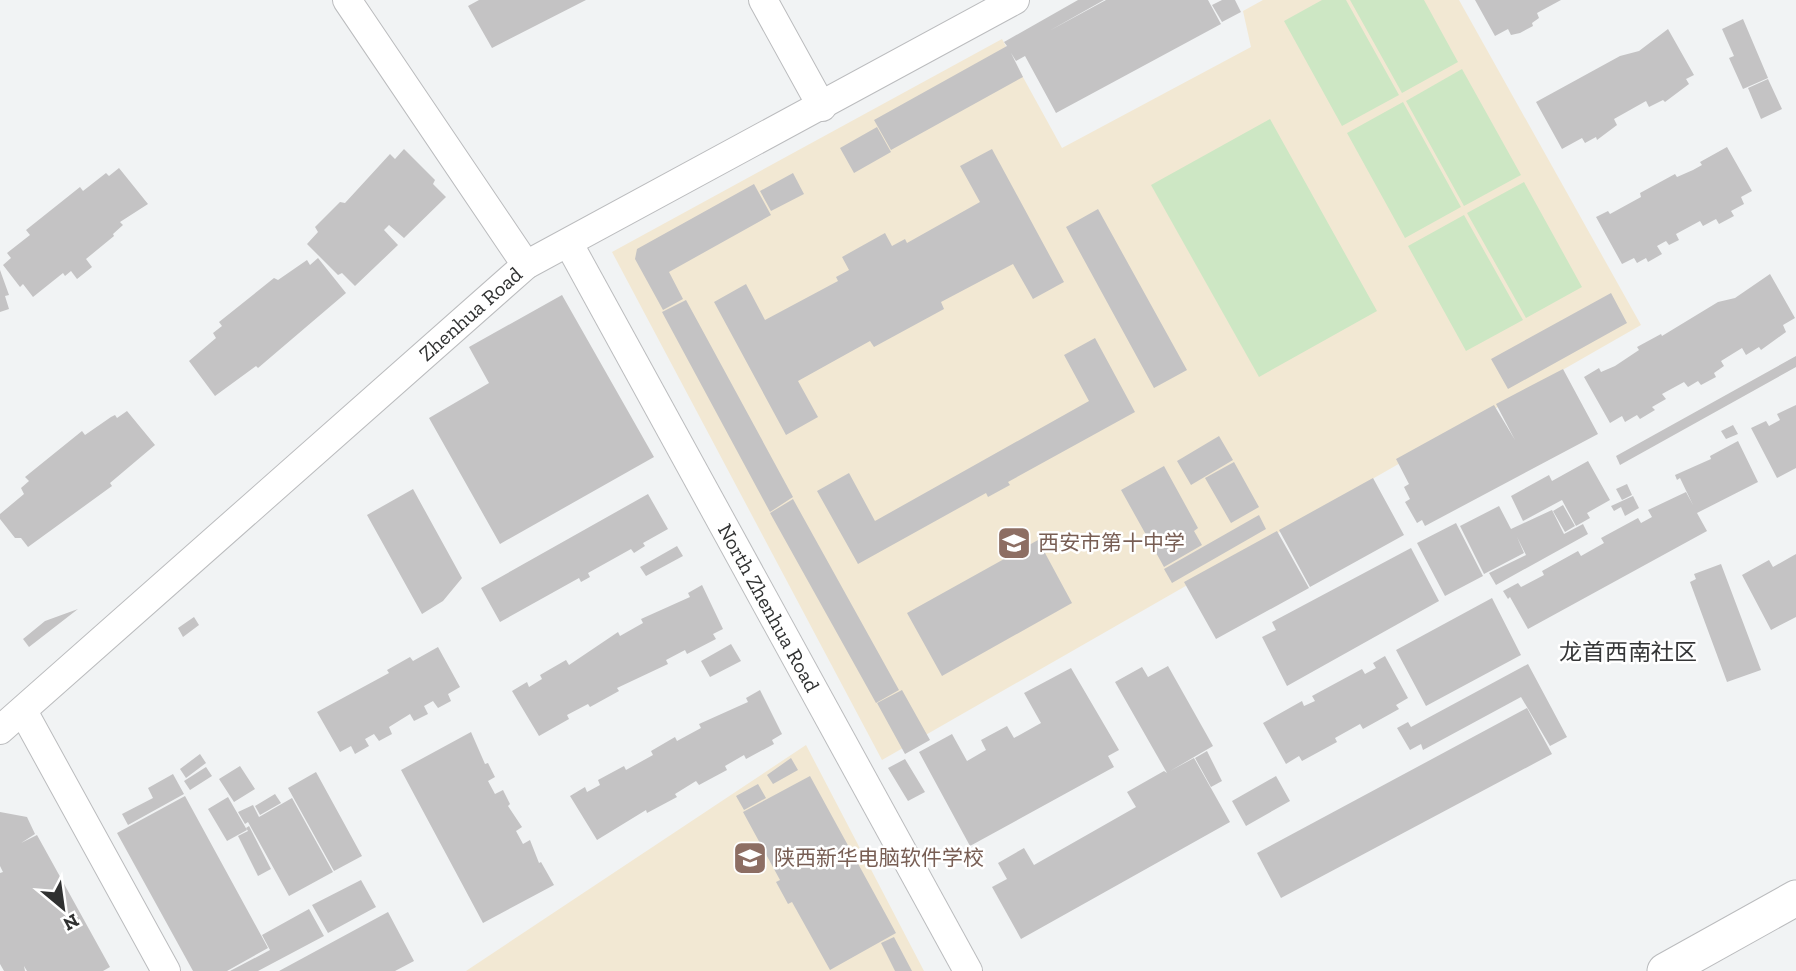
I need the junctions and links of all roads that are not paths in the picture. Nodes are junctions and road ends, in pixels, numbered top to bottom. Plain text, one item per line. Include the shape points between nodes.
1 (347, 0) edge
2 (763, 0) edge
3 (1015, 0) edge
4 (822, 107) junction
5 (569, 244) junction
6 (526, 265) junction
7 (23, 711) junction
8 (0, 730) edge
9 (1796, 898) edge
10 (166, 971) edge
11 (968, 971) edge
12 (1665, 971) edge

1 - 6 street
2 - 4 street
3 - 4 street, Zhenhua Road
4 - 5 street, Zhenhua Road
5 - 6 street, Zhenhua Road
5 - 11 street, North Zhenhua Road
6 - 7 street, Zhenhua Road
7 - 8 street, Zhenhua Road
7 - 10 street
9 - 12 main road

